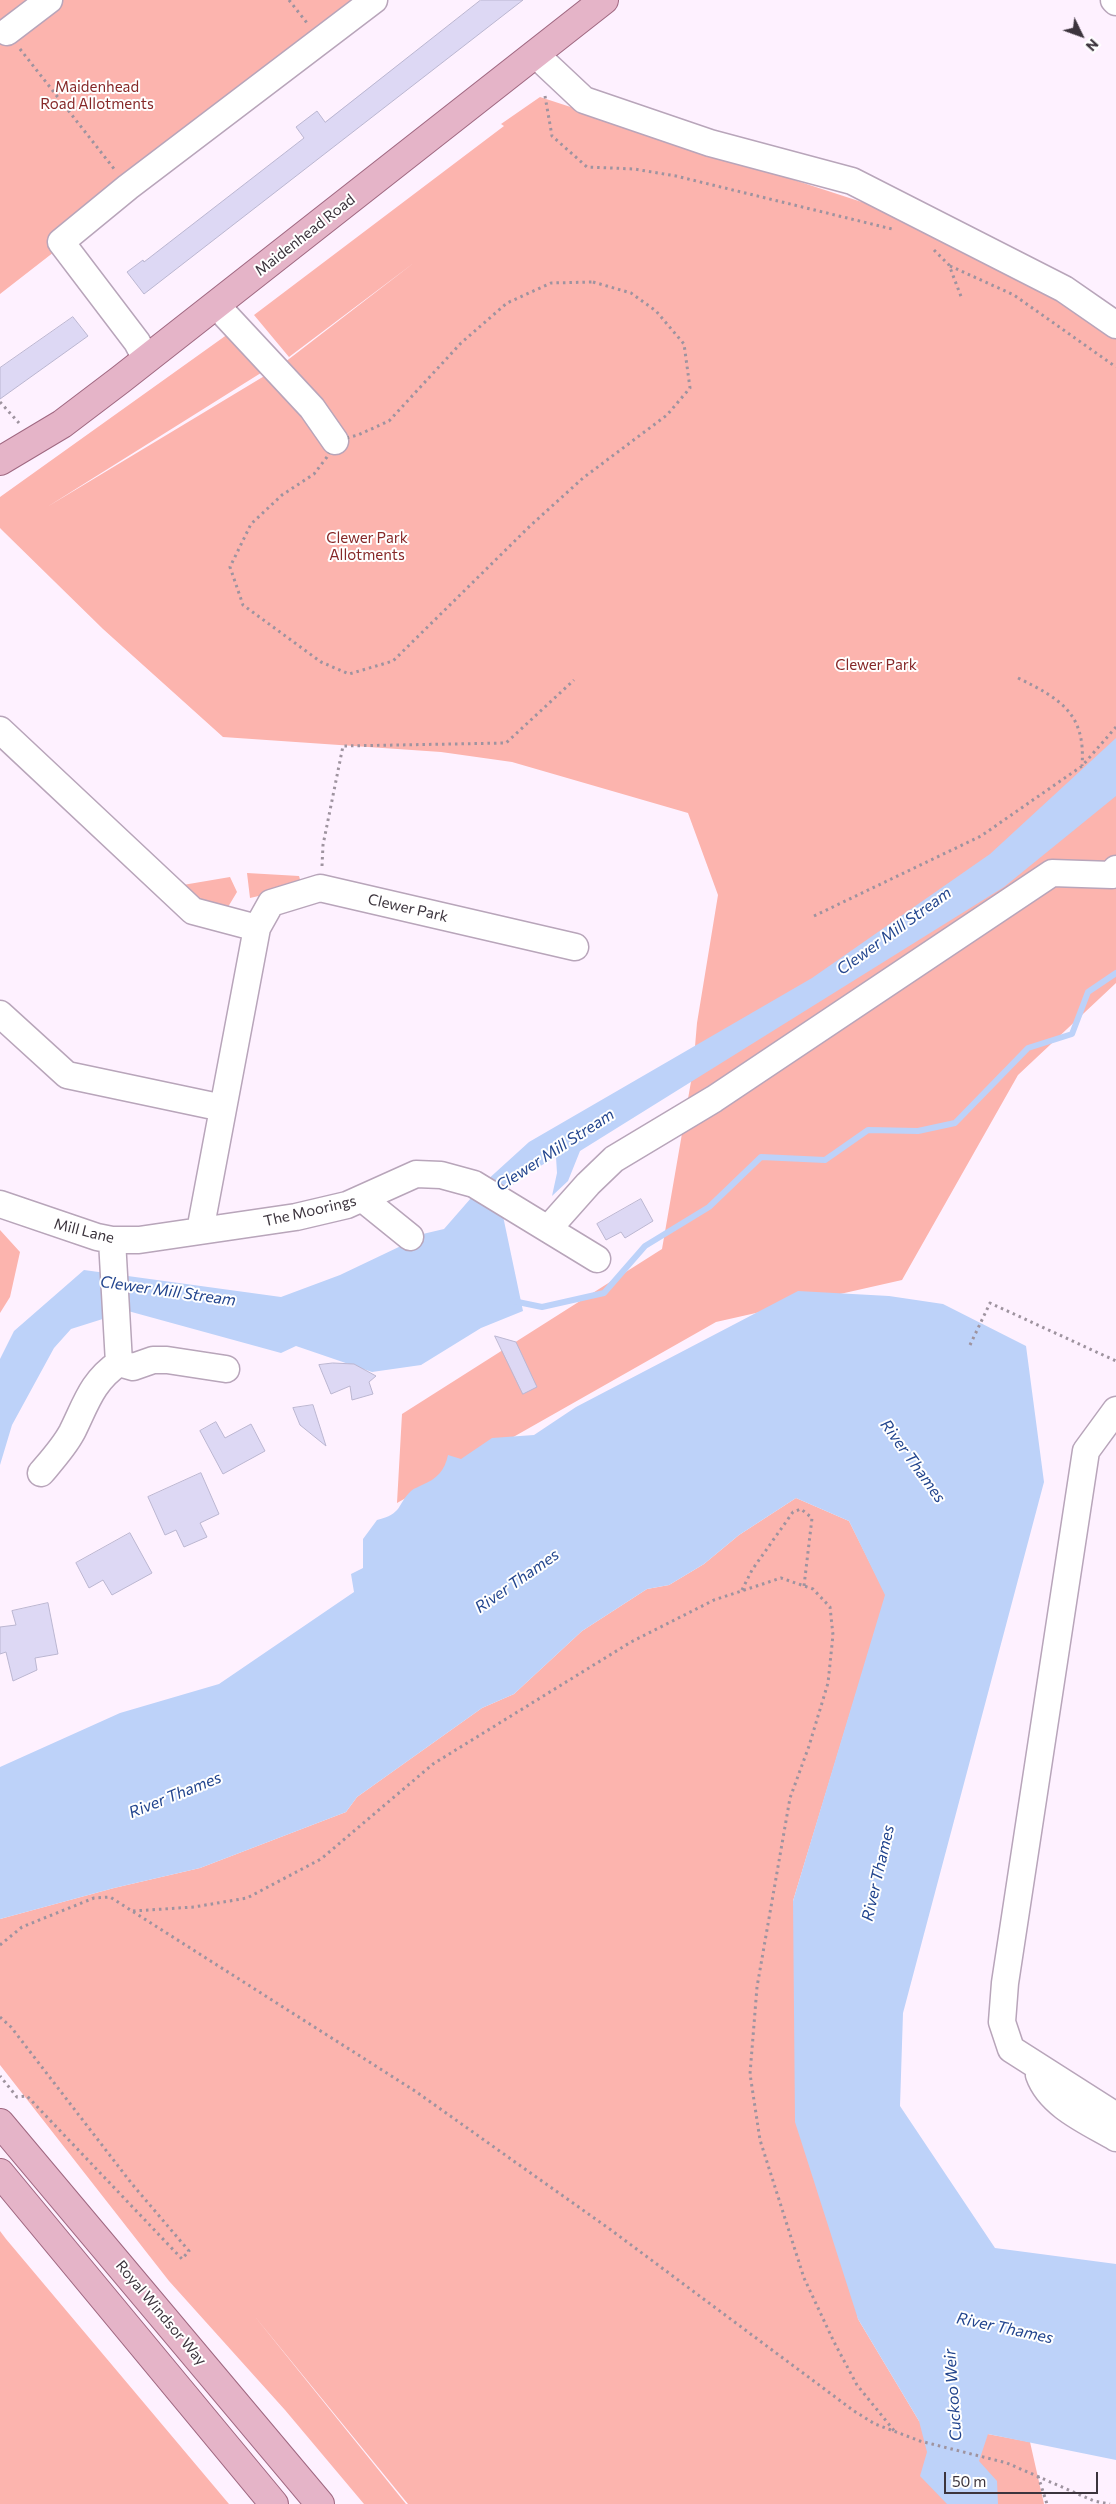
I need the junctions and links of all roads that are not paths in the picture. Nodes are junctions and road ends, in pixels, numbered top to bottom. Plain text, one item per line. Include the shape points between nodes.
1 (49, 0) edge
2 (374, 0) edge
3 (604, 0) edge
4 (7, 32) road end
5 (535, 54) junction
6 (216, 305) junction
7 (1116, 325) edge
8 (146, 360) junction
9 (335, 441) road end
10 (0, 461) edge
11 (0, 730) edge
12 (1116, 869) edge
13 (257, 928) junction
14 (575, 947) dead end
15 (0, 1014) edge
16 (223, 1108) junction
17 (363, 1198) junction
18 (0, 1204) edge
19 (548, 1229) junction
20 (200, 1231) junction
21 (410, 1237) dead end
22 (112, 1251) junction
23 (597, 1259) dead end
24 (130, 1363) junction
25 (226, 1369) dead end
26 (1116, 1410) edge
27 (41, 1473) dead end
28 (1036, 2065) junction
29 (1116, 2116) edge
30 (0, 2123) edge
31 (1116, 2138) edge
32 (0, 2173) edge
33 (274, 2504) edge
34 (320, 2504) edge

1 - 4 street
2 - 8 street via 128,186 61,242 137,342
3 - 5 main road, Maidenhead Road
5 - 6 main road, Maidenhead Road
5 - 7 street via 584,100 710,143 852,181 1064,289
6 - 8 main road, Maidenhead Road
6 - 9 street via 312,408
8 - 10 main road, Maidenhead Road via 62,424
11 - 13 street via 193,911
12 - 19 street via 1112,875 1052,873 714,1099 614,1160
13 - 14 street, Clewer Park via 271,903 320,888
13 - 16 street
15 - 16 street via 66,1075
16 - 20 street
17 - 19 street, The Moorings via 416,1174 441,1175 474,1184
17 - 20 street, The Moorings via 296,1218
17 - 21 street
18 - 22 street, Mill Lane
19 - 23 street
20 - 22 street, Mill Lane via 139,1240
22 - 24 street via 116,1321
24 - 25 street via 167,1360
24 - 27 street via 105,1372 85,1400 71,1433
26 - 28 street via 1086,1451 1004,1983 1002,2022 1011,2049
28 - 29 street
28 - 31 street via 1044,2089 1072,2112
30 - 34 main road, Royal Windsor Way
32 - 33 main road

